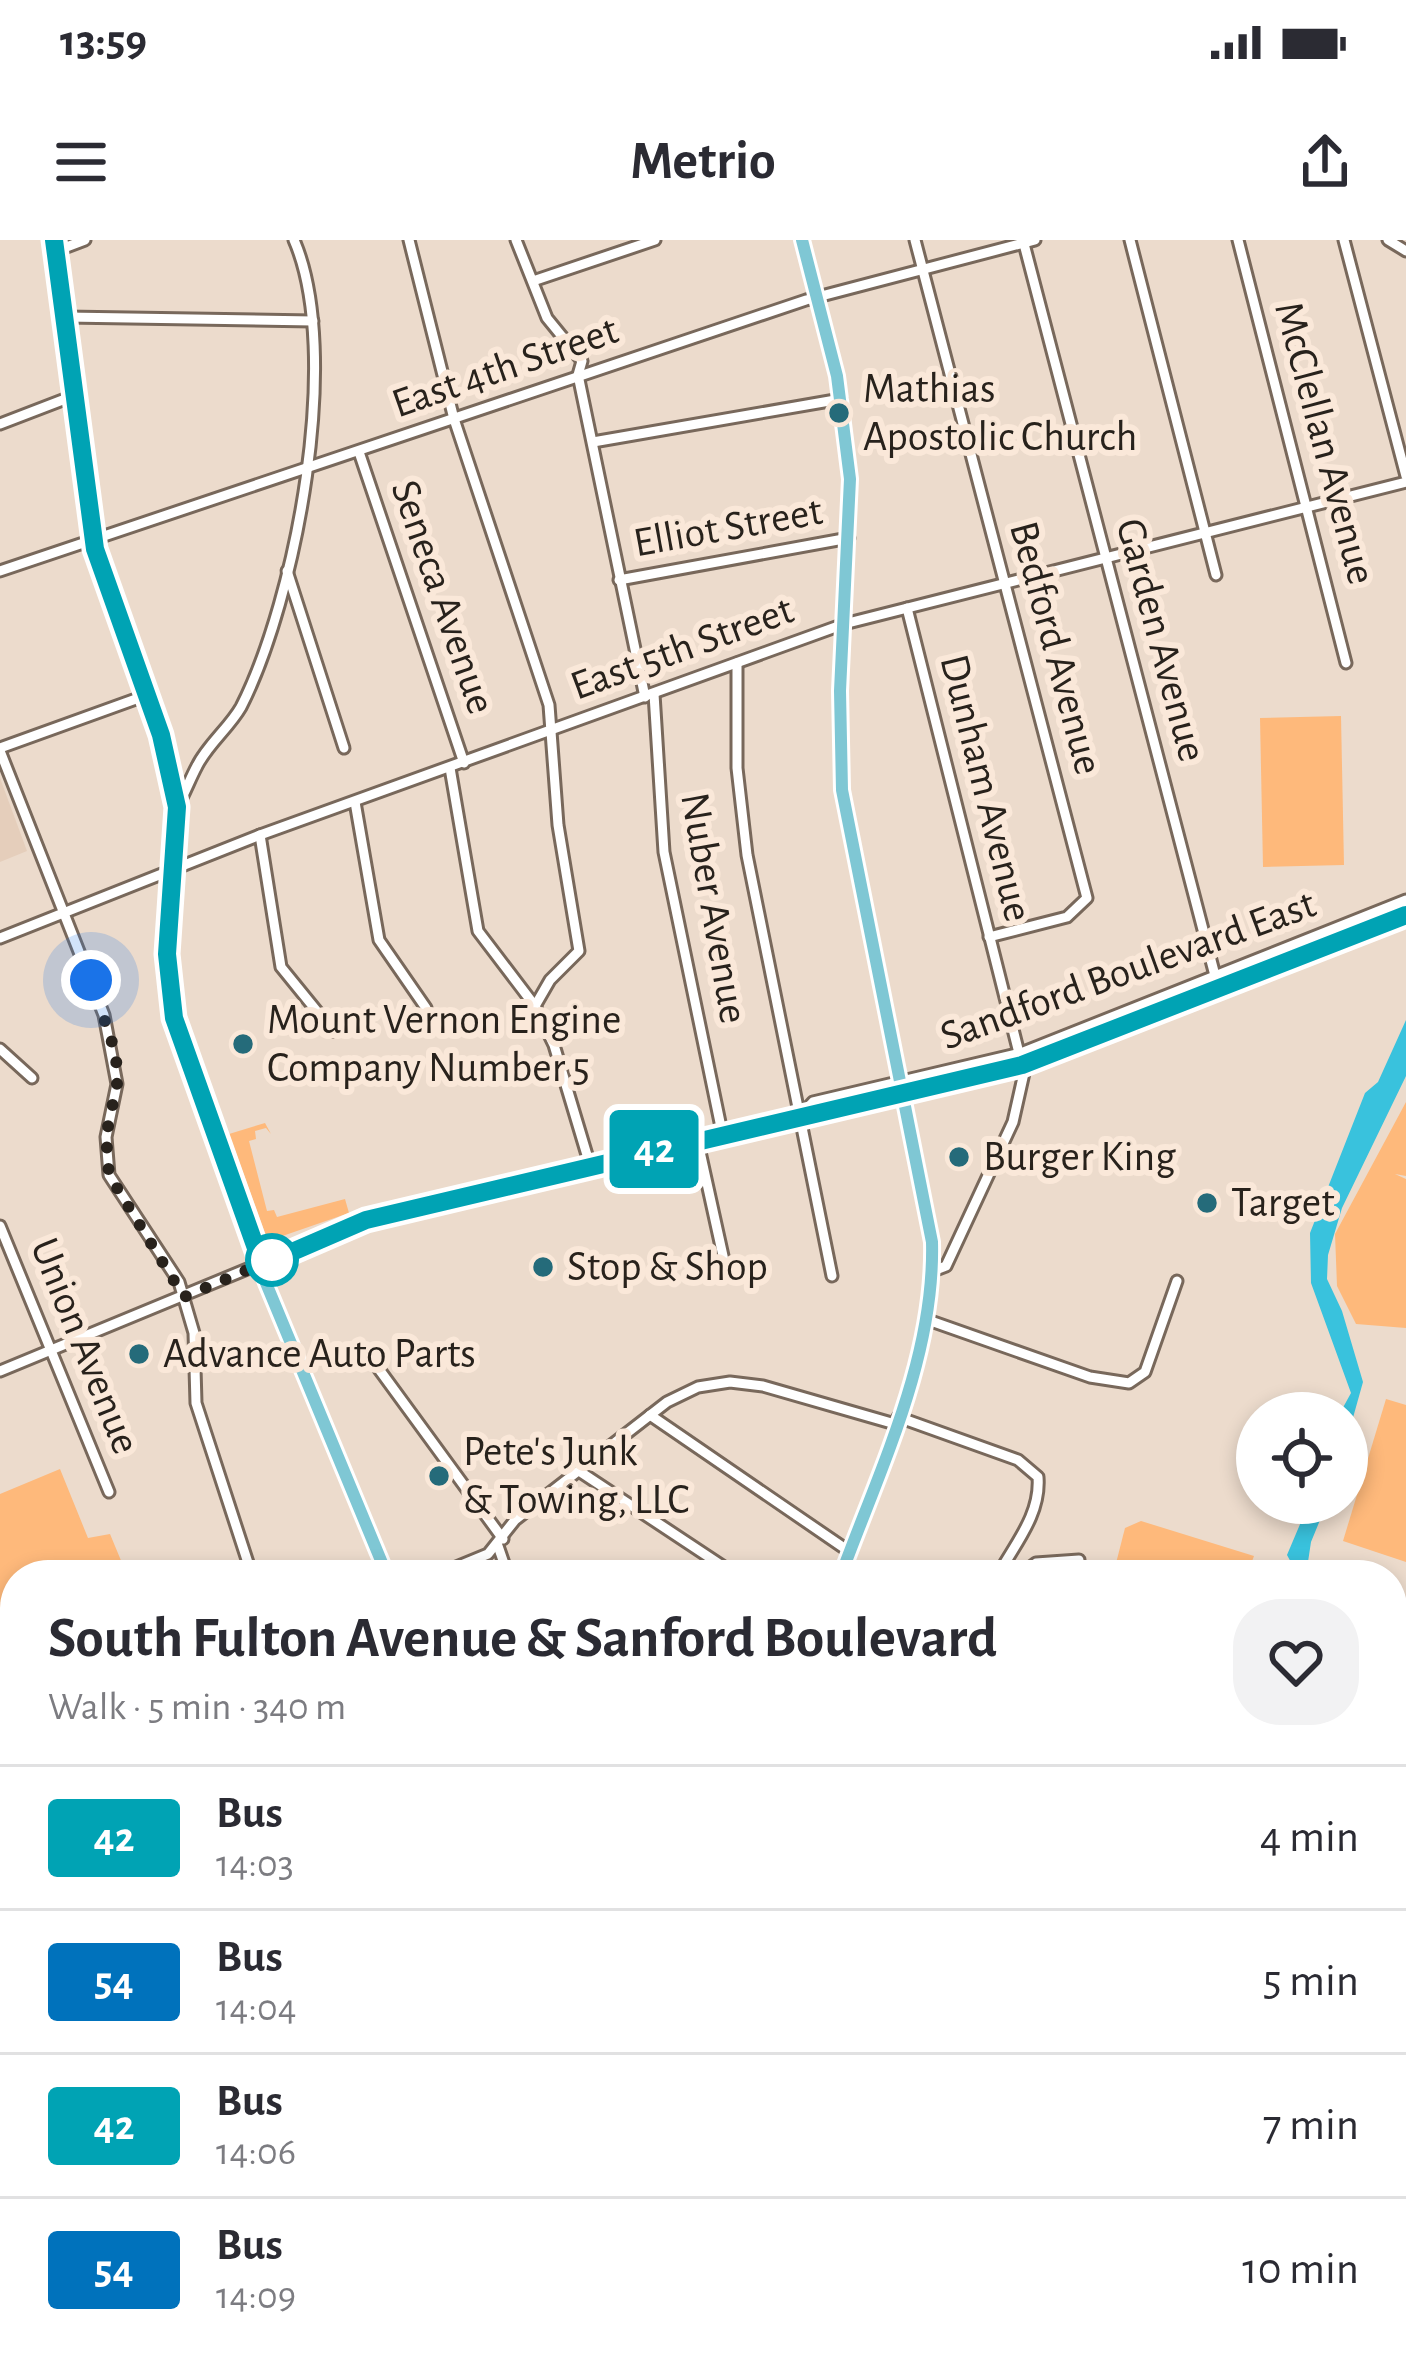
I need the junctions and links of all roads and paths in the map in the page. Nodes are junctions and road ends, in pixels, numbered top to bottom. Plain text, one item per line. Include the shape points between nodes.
1 (85, 240) edge
2 (294, 240) edge
3 (410, 240) edge
4 (516, 240) edge
5 (655, 240) edge
6 (802, 240) edge
7 (915, 240) edge
8 (1130, 240) edge
9 (1238, 240) edge
10 (1344, 240) edge
11 (1388, 240) edge
12 (1027, 241) edge
13 (55, 245) edge
14 (1406, 251) edge
15 (925, 269) junction
16 (533, 280) junction
17 (818, 297) junction
18 (66, 317) junction
19 (313, 321) junction
20 (578, 375) junction
21 (74, 396) junction
22 (841, 399) junction
23 (454, 419) junction
24 (0, 424) edge
25 (593, 442) junction
26 (359, 452) junction
27 (306, 470) junction
28 (1406, 479) edge
29 (1306, 506) junction
30 (1205, 534) junction
31 (93, 538) junction
32 (849, 538) junction
33 (1106, 558) junction
34 (0, 571) edge
35 (287, 571) junction
36 (1216, 575) dead end
37 (619, 580) junction
38 (1004, 584) junction
39 (907, 608) junction
40 (844, 623) junction
41 (737, 662) junction
42 (1346, 663) dead end
43 (147, 695) junction
44 (649, 695) junction
45 (552, 730) junction
46 (344, 748) dead end
47 (0, 749) edge
48 (464, 763) junction
49 (450, 768) junction
50 (355, 802) junction
51 (177, 807) junction
52 (260, 835) junction
53 (175, 868) junction
54 (1406, 900) edge
55 (64, 912) junction
56 (1406, 915) edge
57 (989, 937) junction
58 (0, 938) edge
59 (1217, 982) junction
60 (535, 1006) junction
61 (426, 1008) dead end
62 (333, 1031) dead end
63 (0, 1049) edge
64 (1022, 1059) junction
65 (32, 1078) dead end
66 (903, 1089) junction
67 (803, 1113) junction
68 (722, 1132) junction
69 (697, 1138) junction
70 (590, 1165) junction
71 (0, 1226) edge
72 (262, 1265) junction
73 (933, 1271) junction
74 (728, 1274) dead end
75 (832, 1276) dead end
76 (1177, 1281) dead end
77 (184, 1297) junction
78 (928, 1320) junction
79 (51, 1350) junction
80 (374, 1361) dead end
81 (0, 1371) edge
82 (650, 1415) junction
83 (896, 1421) junction
84 (579, 1471) junction
85 (110, 1492) dead end
86 (500, 1543) junction
87 (850, 1552) junction
88 (247, 1560) edge
89 (381, 1560) edge
90 (466, 1560) edge
91 (504, 1560) edge
92 (713, 1560) edge
93 (847, 1560) edge
94 (1009, 1560) edge

1 - 13 street
2 - 19 street
3 - 23 street
4 - 16 street, Nuber Avenue
5 - 16 street
6 - 17 main road
7 - 15 street, Bedford Avenue
8 - 30 street
9 - 29 street, McClellan Avenue
10 - 28 street
11 - 14 street
12 - 15 street, East 4th Street
12 - 33 street, Garden Avenue
13 - 18 main road
15 - 17 street, East 4th Street
15 - 38 street, Bedford Avenue
16 - 20 street, Nuber Avenue via 547,318 582,361
17 - 20 street, East 4th Street
17 - 22 main road
18 - 19 street
18 - 21 main road
19 - 27 street
20 - 23 street, East 4th Street
20 - 25 street, Nuber Avenue
21 - 24 street
21 - 31 main road
22 - 25 street
22 - 32 main road
23 - 26 street, East 4th Street
23 - 45 street
25 - 37 street, Nuber Avenue
26 - 27 street, East 4th Street
26 - 48 street, Seneca Avenue
27 - 31 street, East 4th Street
27 - 35 street
28 - 29 street, East 5th Street
29 - 30 street, East 5th Street
29 - 42 street, McClellan Avenue
30 - 33 street, East 5th Street
30 - 36 street
31 - 34 street, East 4th Street
31 - 43 main road
32 - 37 street, Elliot Street
32 - 40 main road
33 - 38 street, East 5th Street
33 - 59 street, Garden Avenue
35 - 46 street
35 - 51 street via 240,708
37 - 44 street, Nuber Avenue
38 - 39 street, East 5th Street
38 - 57 street, Bedford Avenue via 1087,898 1067,917
39 - 40 street, East 5th Street
39 - 57 street, Dunham Avenue
40 - 41 street, East 5th Street
40 - 66 main road via 842,790
41 - 44 street, East 5th Street
41 - 67 street via 736,768 747,855
43 - 47 street
43 - 51 main road
44 - 45 street, East 5th Street
44 - 68 street, Nuber Avenue via 664,852
45 - 48 street, East 5th Street
45 - 60 street via 579,951
47 - 55 street
48 - 49 street, East 5th Street
49 - 50 street, East 5th Street
49 - 60 street, Seneca Avenue via 478,932
50 - 52 street, East 5th Street
50 - 61 street via 377,929
51 - 53 main road
52 - 53 street, East 5th Street
52 - 62 street via 280,967
53 - 55 street, East 5th Street
53 - 72 main road via 167,954 174,1018
54 - 59 street, Sandford Boulevard East
55 - 58 street, East 5th Street
55 - 77 street via 116,1054 109,1175
56 - 59 street, Sandford Boulevard East
57 - 64 street, Dunham Avenue
59 - 64 street, Sandford Boulevard East
60 - 70 street, Seneca Avenue
63 - 65 street
64 - 66 street, Sandford Boulevard East
64 - 73 street via 1012,1123 946,1266
66 - 67 street, Sandford Boulevard East via 813,1102
66 - 73 main road
67 - 68 street, Sandford Boulevard East
67 - 75 street
68 - 69 street, Sandford Boulevard East
69 - 70 street, Sandford Boulevard East
69 - 74 street
70 - 72 street, Sandford Boulevard East via 366,1220
71 - 79 street, Union Avenue
72 - 77 street, Sandford Boulevard East
72 - 89 main road
73 - 78 main road
76 - 78 street via 1145,1372 1129,1383
77 - 79 street, Sandford Boulevard East
77 - 88 street via 196,1403
78 - 83 main road
79 - 81 street, Sandford Boulevard East
79 - 85 street, Union Avenue
80 - 86 street
82 - 83 street via 698,1387 741,1382
82 - 84 street
82 - 87 street
83 - 87 main road
83 - 94 street via 1030,1466 1039,1490
84 - 86 street via 515,1520
84 - 92 street
86 - 90 street
86 - 91 street
87 - 93 main road

